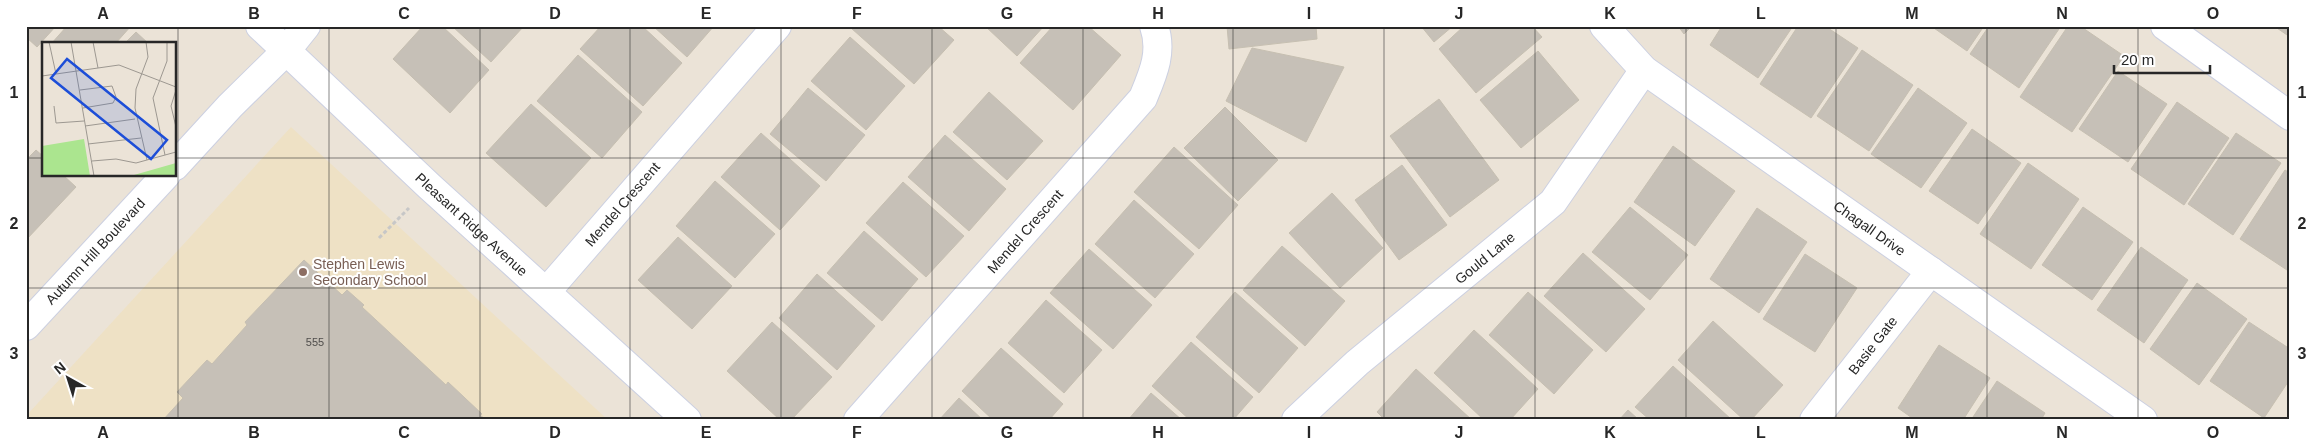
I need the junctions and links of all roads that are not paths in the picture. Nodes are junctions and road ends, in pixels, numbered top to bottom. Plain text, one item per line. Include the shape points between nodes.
1 (260, 26) edge
2 (306, 26) edge
3 (777, 26) edge
4 (1154, 26) edge
5 (1604, 26) edge
6 (2164, 26) edge
7 (286, 51) junction
8 (1644, 70) junction
9 (2290, 116) edge
10 (176, 165) edge
11 (165, 176) edge
12 (1931, 271) junction
13 (547, 291) junction
14 (26, 326) edge
15 (687, 420) edge
16 (858, 420) edge
17 (1296, 420) edge
18 (1814, 420) edge
19 (2143, 420) edge

1 - 7 street, Pleasant Ridge Avenue
2 - 7 street
3 - 13 street, Mendel Crescent
4 - 16 street, Mendel Crescent via 1158,37 1156,66 1142,98
5 - 8 street, Chagall Drive
6 - 9 street
7 - 10 street
7 - 13 street, Pleasant Ridge Avenue via 429,186
8 - 12 street, Chagall Drive
8 - 17 street, Gould Lane via 1553,202 1357,363
11 - 14 street, Autumn Hill Boulevard
12 - 18 street, Basie Gate
12 - 19 street, Chagall Drive
13 - 15 street, Pleasant Ridge Avenue

